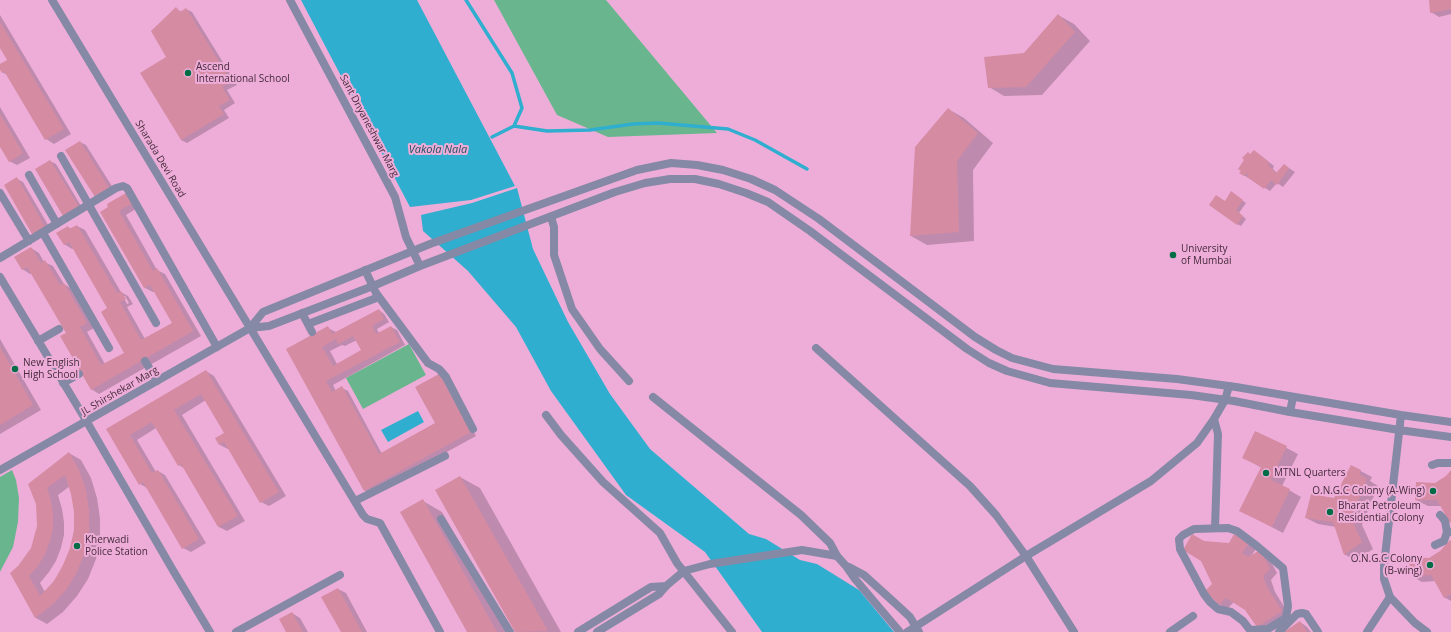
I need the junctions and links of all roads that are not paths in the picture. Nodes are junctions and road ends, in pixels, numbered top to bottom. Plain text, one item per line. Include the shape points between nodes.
1 (52, 0) edge
2 (290, 0) edge
3 (61, 156) dead end
4 (29, 175) dead end
5 (0, 193) edge
6 (88, 206) junction
7 (549, 218) junction
8 (819, 219) junction
9 (57, 224) junction
10 (810, 231) junction
11 (43, 233) junction
12 (29, 241) junction
13 (412, 251) junction
14 (0, 258) edge
15 (420, 266) junction
16 (365, 270) junction
17 (0, 277) edge
18 (373, 286) junction
19 (379, 297) junction
20 (334, 300) junction
21 (341, 312) junction
22 (302, 313) junction
23 (156, 322) dead end
24 (308, 324) junction
25 (250, 328) junction
26 (59, 329) dead end
27 (312, 332) dead end
28 (38, 341) junction
29 (217, 347) junction
30 (109, 348) dead end
31 (816, 348) dead end
32 (145, 361) dead end
33 (79, 374) dead end
34 (157, 381) junction
35 (629, 381) dead end
36 (1193, 381) junction
37 (63, 383) junction
38 (1229, 386) junction
39 (1191, 395) junction
40 (653, 397) dead end
41 (1293, 398) junction
42 (1225, 400) junction
43 (1290, 412) junction
44 (546, 415) dead end
45 (1401, 416) junction
46 (1214, 419) junction
47 (86, 422) junction
48 (1451, 422) edge
49 (473, 429) dead end
50 (1399, 430) junction
51 (1451, 437) edge
52 (445, 456) dead end
53 (1451, 463) edge
54 (1432, 465) dead end
55 (0, 470) edge
56 (355, 501) junction
57 (1440, 515) dead end
58 (441, 518) dead end
59 (1215, 528) junction
60 (1449, 532) edge
61 (1435, 545) dead end
62 (837, 556) junction
63 (1026, 556) junction
64 (846, 566) junction
65 (684, 571) junction
66 (340, 575) dead end
67 (666, 586) junction
68 (1390, 597) junction
69 (896, 604) junction
70 (884, 612) junction
71 (1193, 616) dead end
72 (917, 629) edge
73 (1250, 631) edge
74 (210, 632) edge
75 (236, 632) edge
76 (440, 632) edge
77 (510, 632) edge
78 (578, 632) edge
79 (597, 632) edge
80 (732, 632) edge
81 (900, 632) edge
82 (907, 632) edge
83 (1074, 632) edge
84 (1170, 632) edge
85 (1279, 632) edge
86 (1318, 632) edge
87 (1367, 632) edge
88 (1427, 632) edge

1 - 25 street, Sharada Devi Road
2 - 13 street, Sant Dnyaneshwar Marg via 395,197
3 - 6 street
4 - 9 street
5 - 12 street
6 - 9 street
6 - 23 street
6 - 29 street via 116,188 127,188
7 - 10 street via 645,182 695,179 746,192 768,202
7 - 15 street
7 - 35 street via 554,227 554,255 572,309 600,349
8 - 10 street
8 - 13 street via 775,190 751,179 723,170 671,163 637,170
8 - 36 street via 975,337 1012,358 1053,369
9 - 11 street
10 - 39 street via 967,349 1007,371 1050,383
11 - 12 street
11 - 30 street
12 - 14 street
13 - 15 street, Sant Dnyaneshwar Marg
13 - 16 street
15 - 18 street
16 - 18 street
16 - 25 street via 263,312
17 - 28 street
18 - 19 street
18 - 20 street
19 - 21 street
19 - 49 street via 428,363 446,377
20 - 21 street
20 - 22 street
21 - 24 street
22 - 24 street
22 - 25 street via 269,326
24 - 27 street
25 - 29 street, JL Shirshekar Marg
25 - 56 street, Sharada Devi Road
26 - 28 street
28 - 37 street
29 - 34 street, JL Shirshekar Marg
31 - 63 street via 970,486 996,515
32 - 34 street
33 - 37 street
34 - 47 street, JL Shirshekar Marg
36 - 38 street
36 - 39 street
37 - 47 street
38 - 41 street
38 - 42 street
39 - 42 street
40 - 62 street via 801,515 830,543
41 - 43 street
41 - 45 street
42 - 43 street
42 - 46 street
43 - 50 street
44 - 65 street via 603,482 660,533 674,559
45 - 48 street
45 - 50 street
46 - 59 street via 1218,434
46 - 63 street via 1197,443 1151,481
47 - 55 street, JL Shirshekar Marg
47 - 74 street
50 - 51 street
50 - 68 street via 1384,565 1384,579
52 - 56 street
53 - 54 street
56 - 76 street, Sharada Devi Road via 367,519 380,524
57 - 60 street
58 - 77 street
59 - 73 street via 1194,529 1183,534 1179,540 1180,549 1210,602 1218,609 1231,612
59 - 73 street via 1237,531 1283,568 1288,606 1286,618 1268,629
60 - 61 street via 1444,541
62 - 64 street
62 - 65 street via 802,550 710,564
63 - 72 street
63 - 83 street
64 - 69 street via 864,575
64 - 70 street
65 - 67 street
65 - 80 street
66 - 75 street
67 - 78 street via 651,587
67 - 79 street via 659,594
68 - 87 street
68 - 88 street
69 - 70 street
69 - 72 street via 910,617
70 - 81 street
71 - 84 street
72 - 82 street
85 - 86 street via 1297,614 1302,613 1306,614

